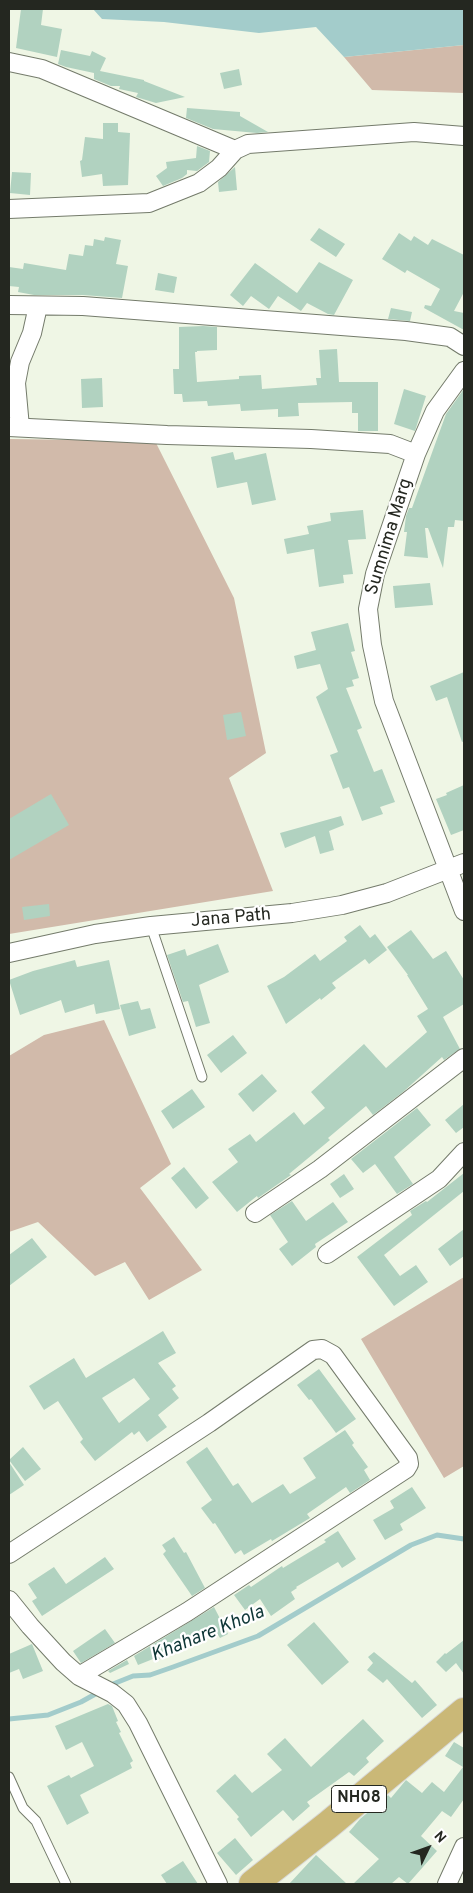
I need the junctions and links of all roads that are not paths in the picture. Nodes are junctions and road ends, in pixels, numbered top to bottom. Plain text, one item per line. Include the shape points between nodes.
1 (9, 62) edge
2 (464, 136) edge
3 (235, 150) junction
4 (9, 209) edge
5 (9, 305) edge
6 (38, 306) junction
7 (464, 346) edge
8 (464, 370) edge
9 (14, 427) edge
10 (416, 454) junction
11 (456, 866) edge
12 (464, 911) edge
13 (151, 926) junction
14 (9, 953) edge
15 (464, 1058) edge
16 (202, 1077) dead end
17 (464, 1152) edge
18 (255, 1213) dead end
19 (327, 1254) dead end
20 (9, 1554) edge
21 (9, 1600) edge
22 (83, 1679) junction
23 (464, 1712) edge
24 (9, 1777) edge
25 (464, 1847) edge
26 (66, 1884) edge
27 (218, 1884) edge
28 (253, 1884) edge
29 (447, 1884) edge

1 - 3 street via 42,69
2 - 3 street via 414,132 248,144
3 - 4 street via 219,168 198,183 148,203
5 - 6 street
6 - 7 street via 83,306 406,331 450,337
6 - 9 street via 32,333 20,362
8 - 10 street, Sumnima Marg via 435,411
9 - 10 street via 390,444
10 - 11 street, Sumnima Marg via 375,574 368,609 384,701
11 - 12 street, Sumnima Marg
11 - 13 street, Jana Path via 387,893 342,905
13 - 14 street, Jana Path via 94,934
13 - 16 lane
15 - 18 street via 320,1169
17 - 19 street via 439,1179
20 - 22 street via 209,1424 313,1350 322,1349 333,1355 408,1458 406,1470
21 - 22 street via 62,1662
22 - 27 street via 126,1704
23 - 28 main road, NH08
24 - 26 lane via 24,1808 36,1821
25 - 29 street

